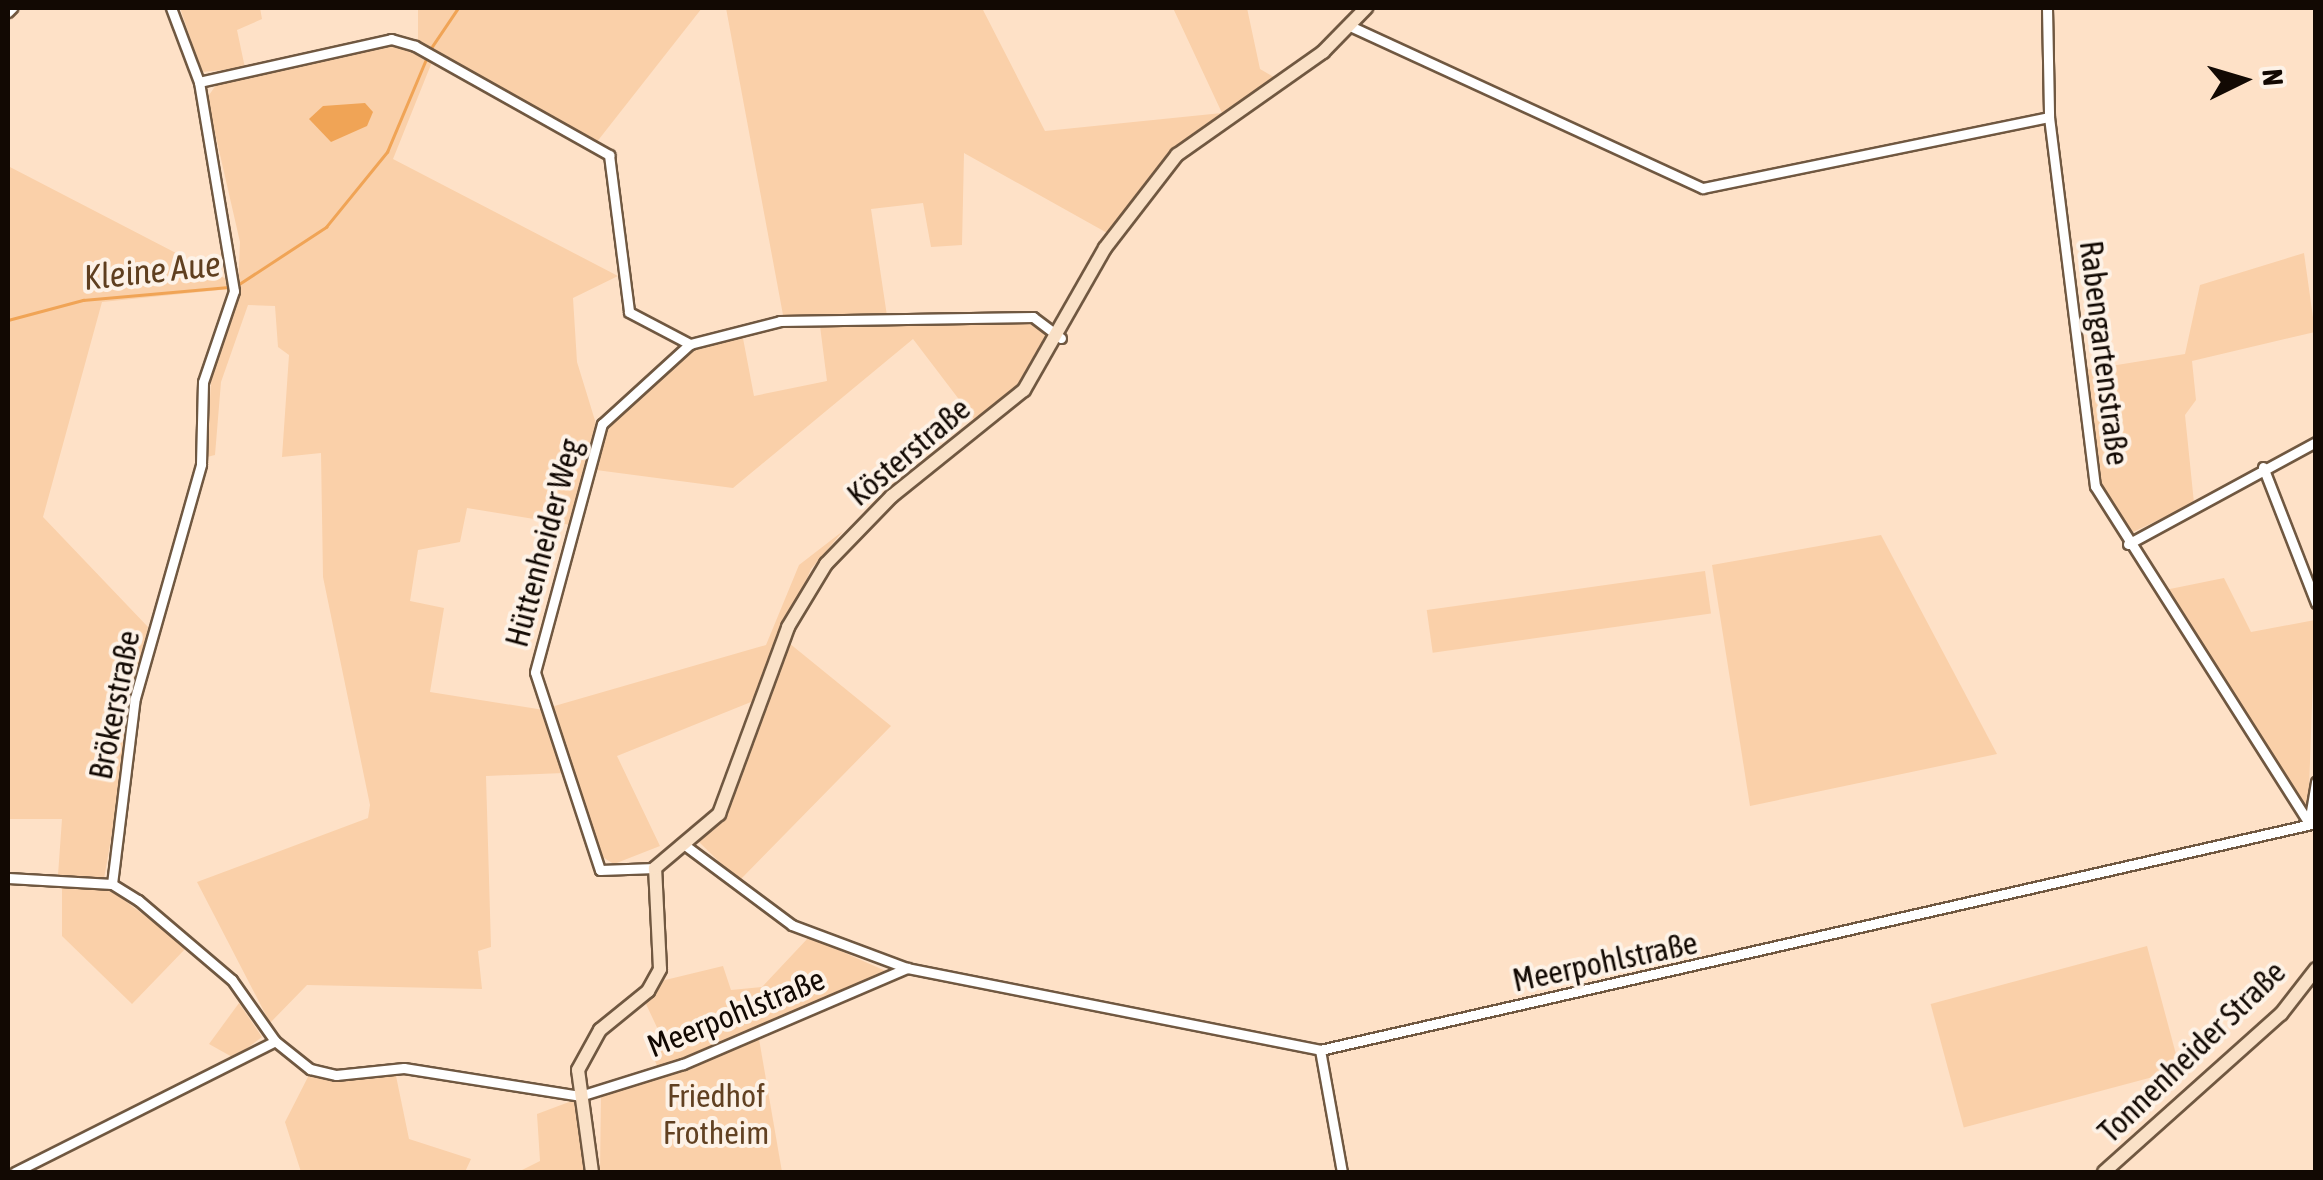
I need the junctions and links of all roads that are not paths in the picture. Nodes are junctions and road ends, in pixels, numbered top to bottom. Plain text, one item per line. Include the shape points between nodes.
1 (171, 8) edge
2 (1366, 8) edge
3 (2047, 8) edge
4 (1350, 26) junction
5 (198, 82) junction
6 (2049, 117) junction
7 (1061, 338) junction
8 (690, 344) junction
9 (2316, 442) edge
10 (2263, 467) junction
11 (2128, 544) junction
12 (2316, 603) edge
13 (2316, 782) edge
14 (2312, 823) edge
15 (682, 843) junction
16 (654, 868) junction
17 (8, 878) edge
18 (112, 884) junction
19 (908, 968) junction
20 (2315, 976) edge
21 (274, 1042) junction
22 (1320, 1050) junction
23 (580, 1096) junction
24 (15, 1172) edge
25 (592, 1172) edge
26 (1342, 1172) edge
27 (2104, 1172) edge

1 - 5 street, Brökerstraße
2 - 4 main road, Kösterstraße
3 - 6 street, Rabengartenstraße
4 - 6 street via 1702,188
4 - 7 main road, Kösterstraße via 1178,156 1105,248
5 - 8 street via 391,39 428,54 609,155 629,312
5 - 18 street, Brökerstraße via 234,286 203,382 200,464 135,698
6 - 11 street, Rabengartenstraße via 2095,486
7 - 8 street via 1033,318 826,316
7 - 15 main road, Kösterstraße via 1024,390 892,496 826,564 788,627 718,814
8 - 16 street, Hüttenheider Weg via 602,424 536,672 600,870
9 - 10 street
10 - 11 street
10 - 12 street
11 - 14 street, Rabengartenstraße
13 - 14 street
14 - 22 street, Meerpohlstraße via 2252,844
15 - 16 main road, Kösterstraße
15 - 19 street, Meerpohlstraße via 792,925
16 - 23 main road via 660,969 648,991 600,1030 578,1070
17 - 18 street
18 - 21 street via 232,980
19 - 22 street, Meerpohlstraße
19 - 23 street, Meerpohlstraße via 700,1057
20 - 27 main road, Tonnenheider Straße via 2268,1027
21 - 23 street via 310,1069 336,1075 404,1068
21 - 24 street
22 - 26 street
23 - 25 main road

